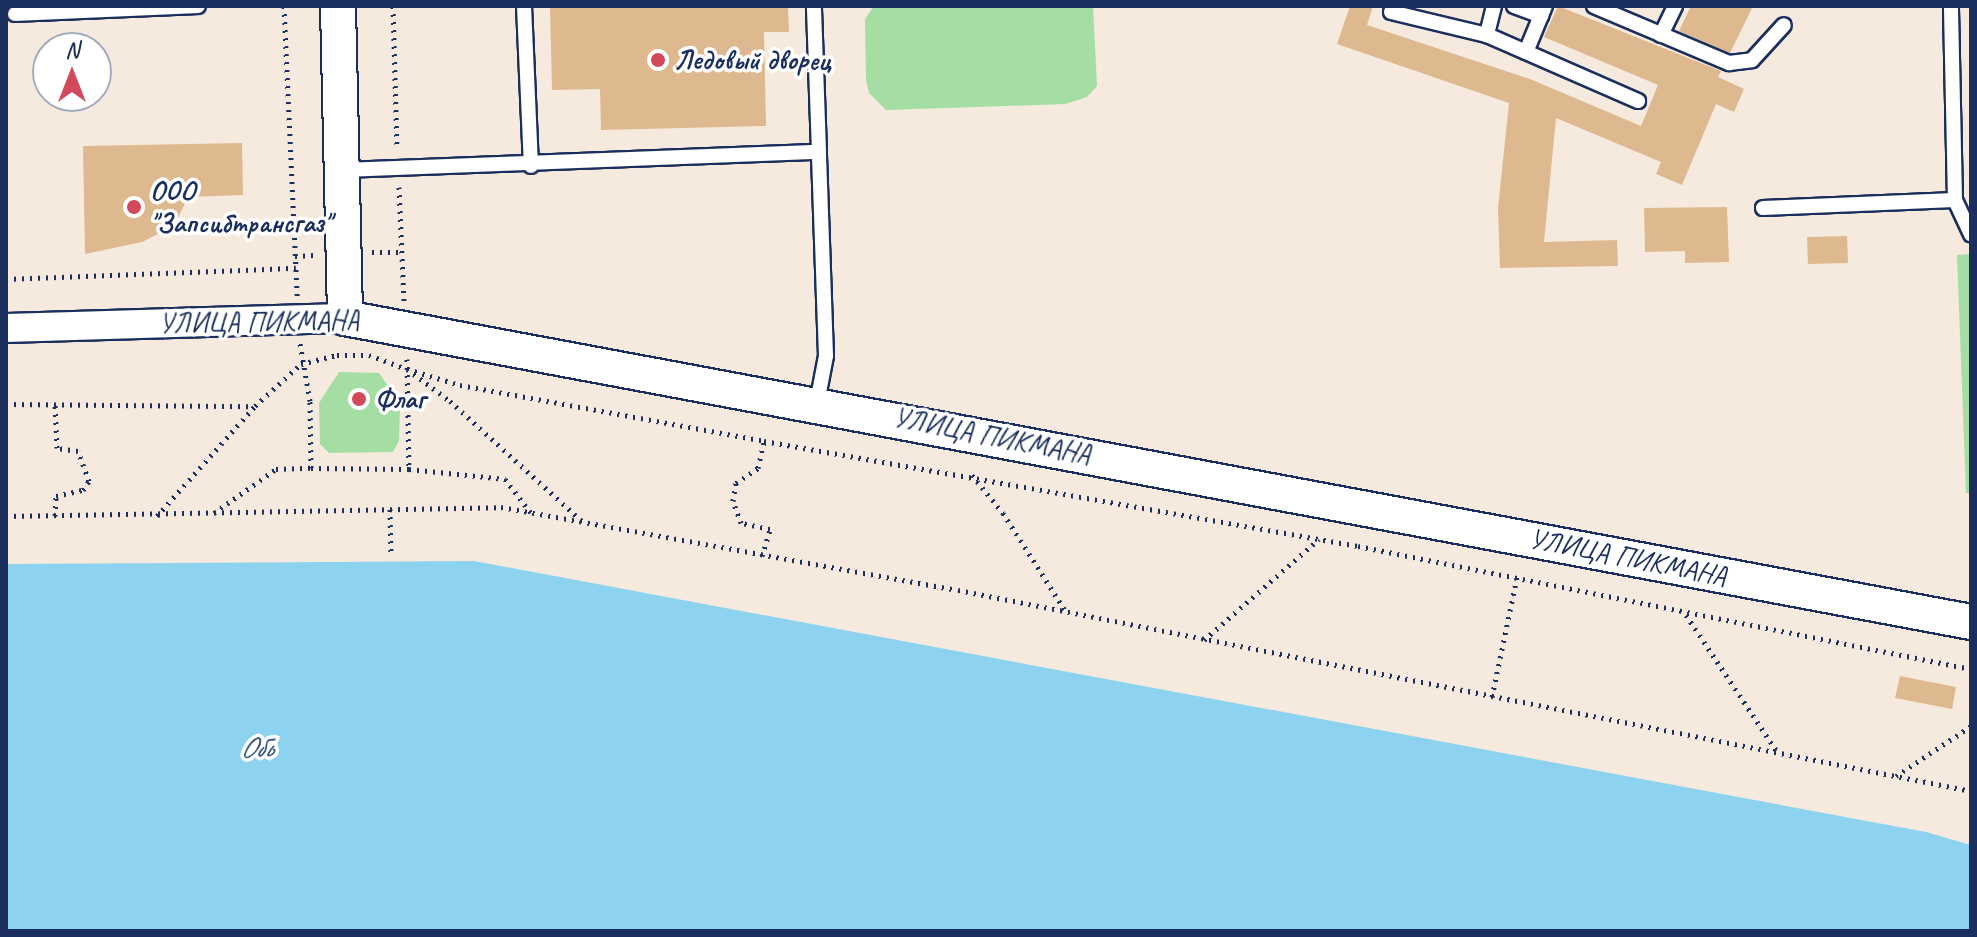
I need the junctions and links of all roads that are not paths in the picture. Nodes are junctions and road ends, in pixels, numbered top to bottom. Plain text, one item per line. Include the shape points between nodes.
1 (198, 6) edge
2 (338, 6) edge
3 (524, 6) edge
4 (814, 6) edge
5 (1494, 6) edge
6 (1514, 6) edge
7 (1594, 6) edge
8 (1675, 6) edge
9 (1951, 6) edge
10 (1543, 11) edge
11 (1391, 12) dead end
12 (15, 14) dead end
13 (1784, 25) dead end
14 (1487, 35) junction
15 (1661, 35) junction
16 (1526, 52) junction
17 (1638, 101) dead end
18 (819, 152) junction
19 (531, 166) junction
20 (344, 170) junction
21 (1955, 200) junction
22 (1763, 208) dead end
23 (1971, 235) edge
24 (345, 318) junction
25 (6, 328) edge
26 (817, 403) junction
27 (1971, 622) edge

1 - 12 lane
2 - 20 street
3 - 19 lane
4 - 18 lane
5 - 14 lane
6 - 10 lane
7 - 15 lane
8 - 15 lane
9 - 21 lane
10 - 16 lane
11 - 14 lane
13 - 15 lane via 1752,60 1740,63
14 - 16 lane
16 - 17 lane
18 - 19 lane
18 - 26 lane via 826,356
19 - 20 lane
20 - 24 street
21 - 22 lane
21 - 23 lane
24 - 25 street, УЛИЦА ПИКМАНА
24 - 26 street, УЛИЦА ПИКМАНА
26 - 27 street, УЛИЦА ПИКМАНА

